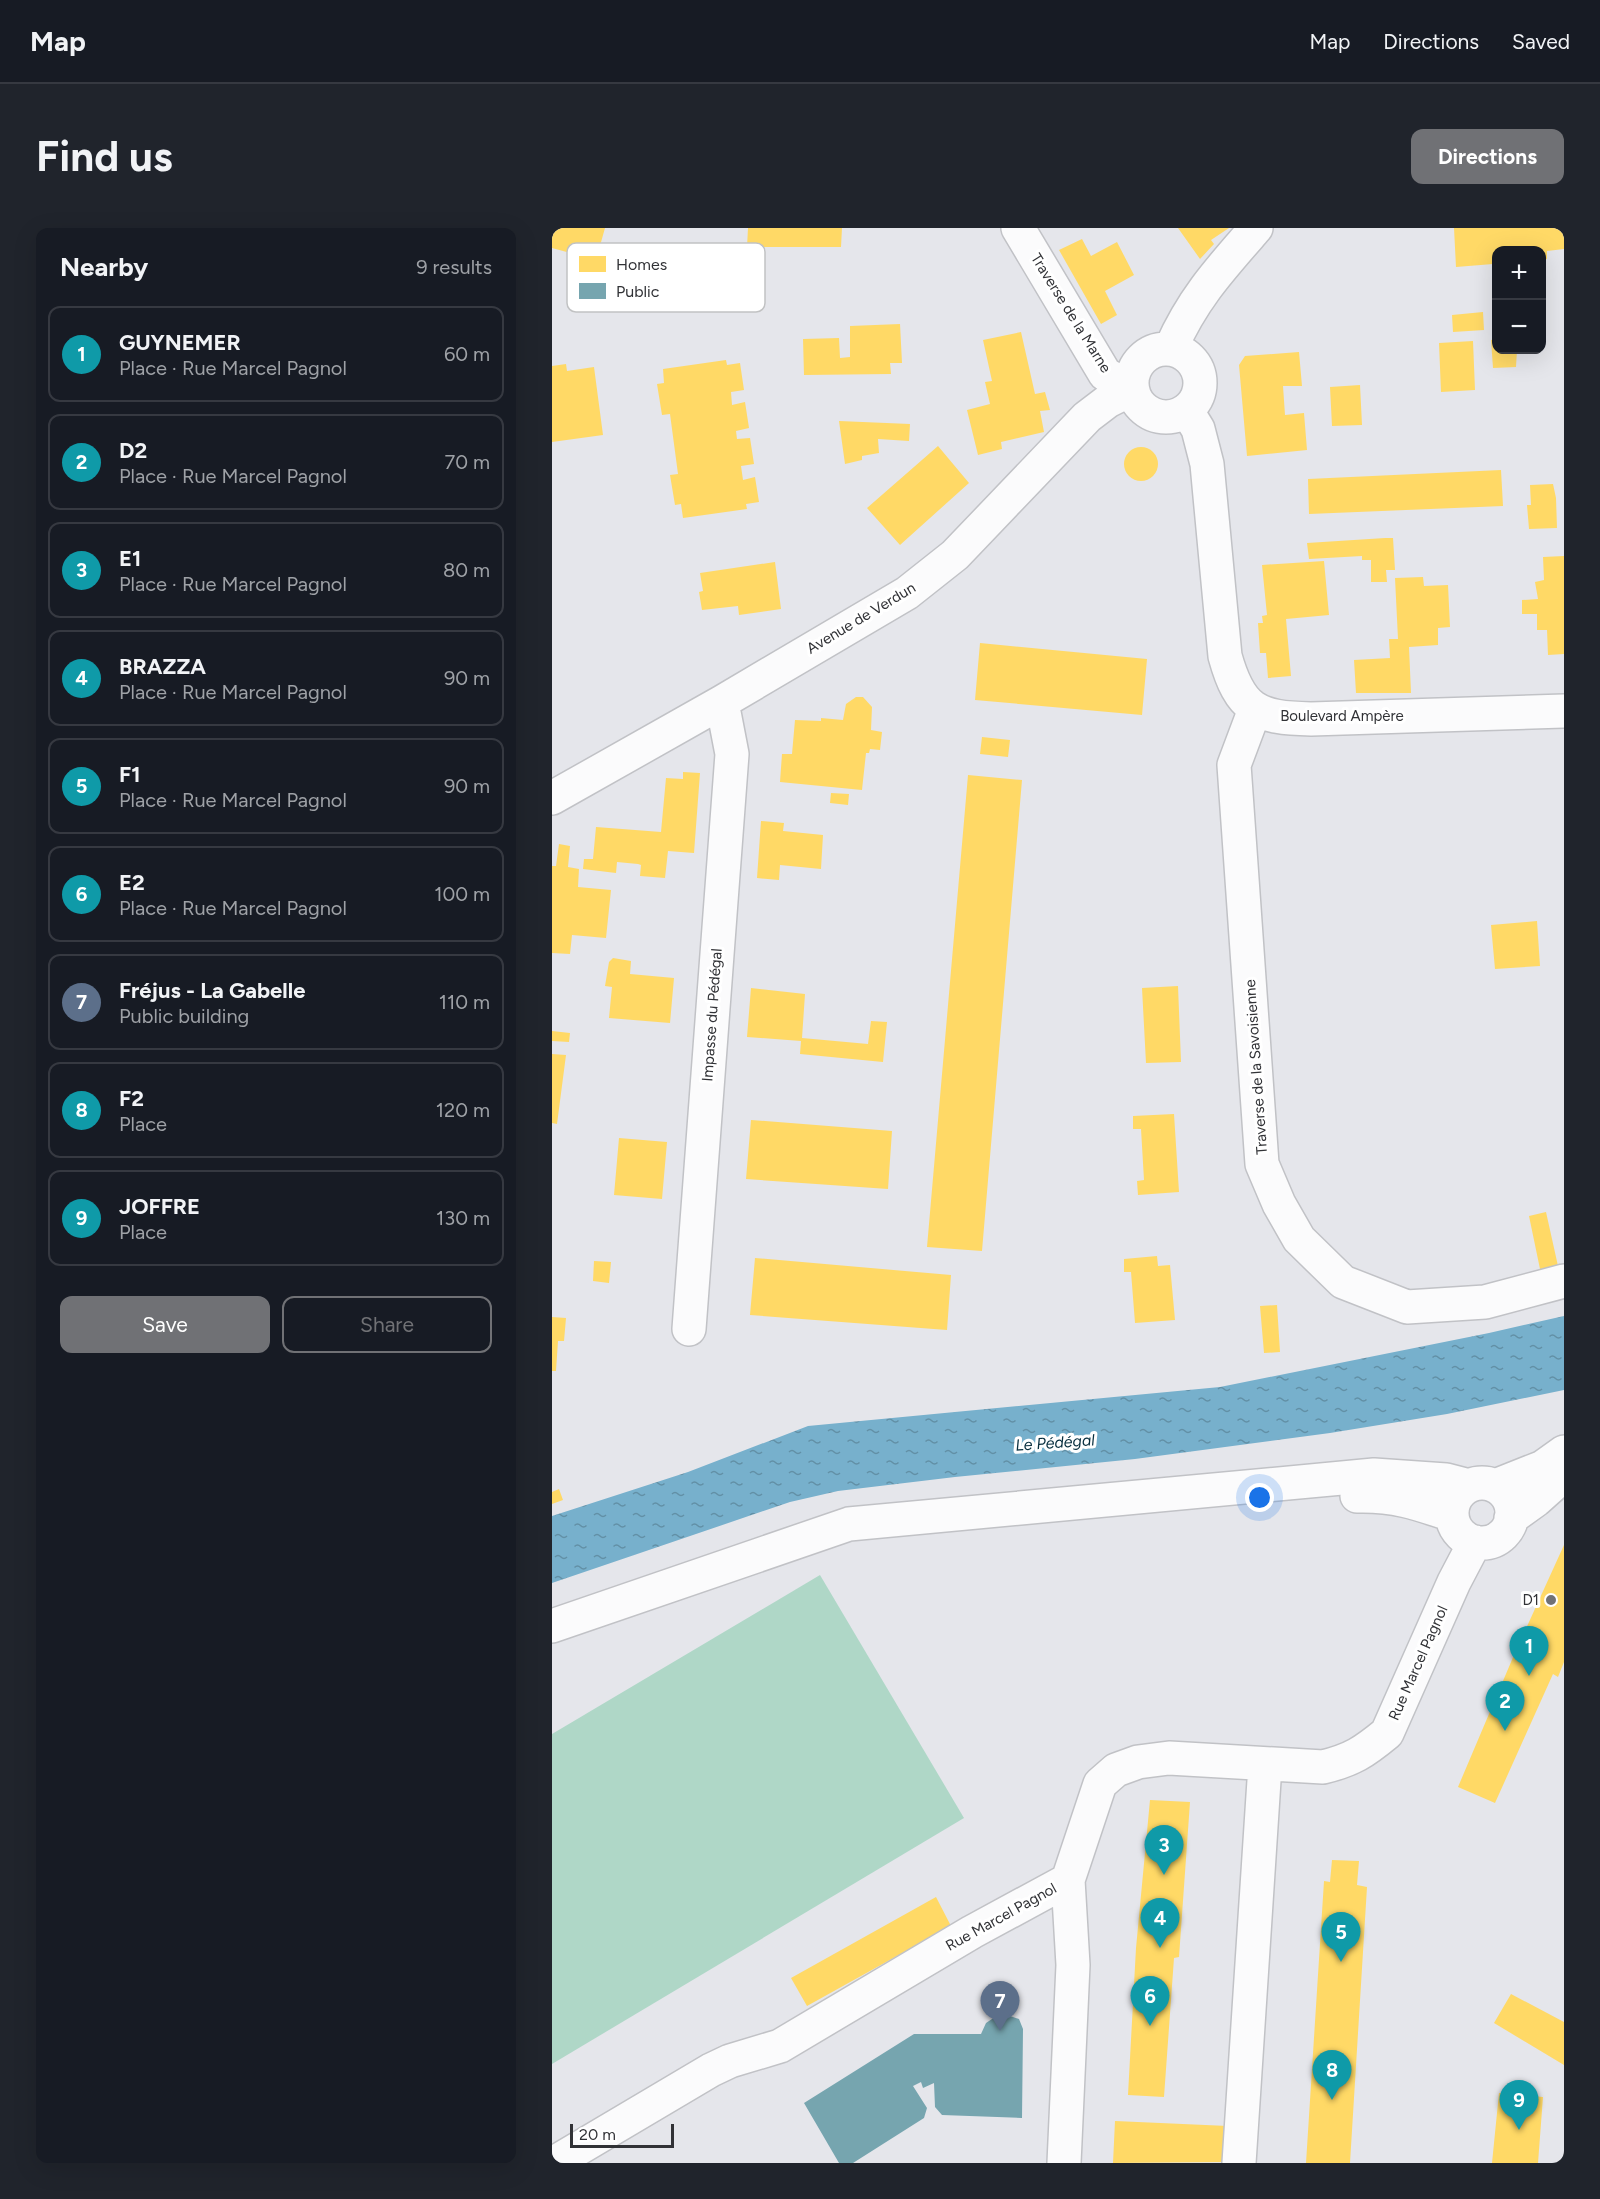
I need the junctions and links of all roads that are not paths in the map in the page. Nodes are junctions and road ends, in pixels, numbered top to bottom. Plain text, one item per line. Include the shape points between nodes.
1 (1018, 228) edge
2 (1256, 228) edge
3 (1171, 348) junction
4 (1132, 389) junction
5 (1187, 411) junction
6 (722, 702) junction
7 (1255, 709) junction
8 (1564, 711) edge
9 (552, 798) edge
10 (1564, 1281) edge
11 (689, 1329) dead end
12 (1564, 1452) edge
13 (1564, 1475) edge
14 (1482, 1486) junction
15 (1452, 1515) junction
16 (1511, 1518) junction
17 (1475, 1542) junction
18 (552, 1626) edge
19 (552, 1643) edge
20 (1265, 1765) junction
21 (1068, 1880) junction
22 (554, 2163) edge
23 (1064, 2163) edge
24 (1239, 2163) edge

1 - 4 street, Traverse de la Marne via 1105,374
2 - 3 street via 1192,306
3 - 4 street via 1158,349 1141,359 1132,376
3 - 5 street via 1184,352 1200,374 1201,388
4 - 5 street via 1136,402 1159,417
4 - 6 street, Avenue de Verdun via 1087,417 955,555 907,593
5 - 7 street, Boulevard Ampère via 1198,429 1207,464 1225,656 1232,681
6 - 9 street, Avenue de Verdun
6 - 11 street, Impasse du Pédégal via 732,754
7 - 8 street, Boulevard Ampère via 1280,719
7 - 10 street, Traverse de la Savoisienne via 1234,765 1262,1164 1279,1204 1299,1239 1343,1282 1407,1307 1485,1302
12 - 14 street via 1543,1467
13 - 16 street
14 - 15 street via 1456,1498
14 - 16 street via 1508,1499
14 - 18 street via 1374,1475 849,1524
15 - 17 street via 1460,1533
15 - 19 street via 1385,1496 1349,1496 898,1536 793,1561
16 - 17 street via 1502,1535 1485,1543
17 - 20 street, Rue Marcel Pagnol via 1387,1733 1347,1761 1323,1767
20 - 21 street, Rue Marcel Pagnol via 1168,1758 1116,1770 1100,1784
20 - 24 street
21 - 22 street, Rue Marcel Pagnol via 780,2046 711,2070
21 - 23 street via 1073,1965

